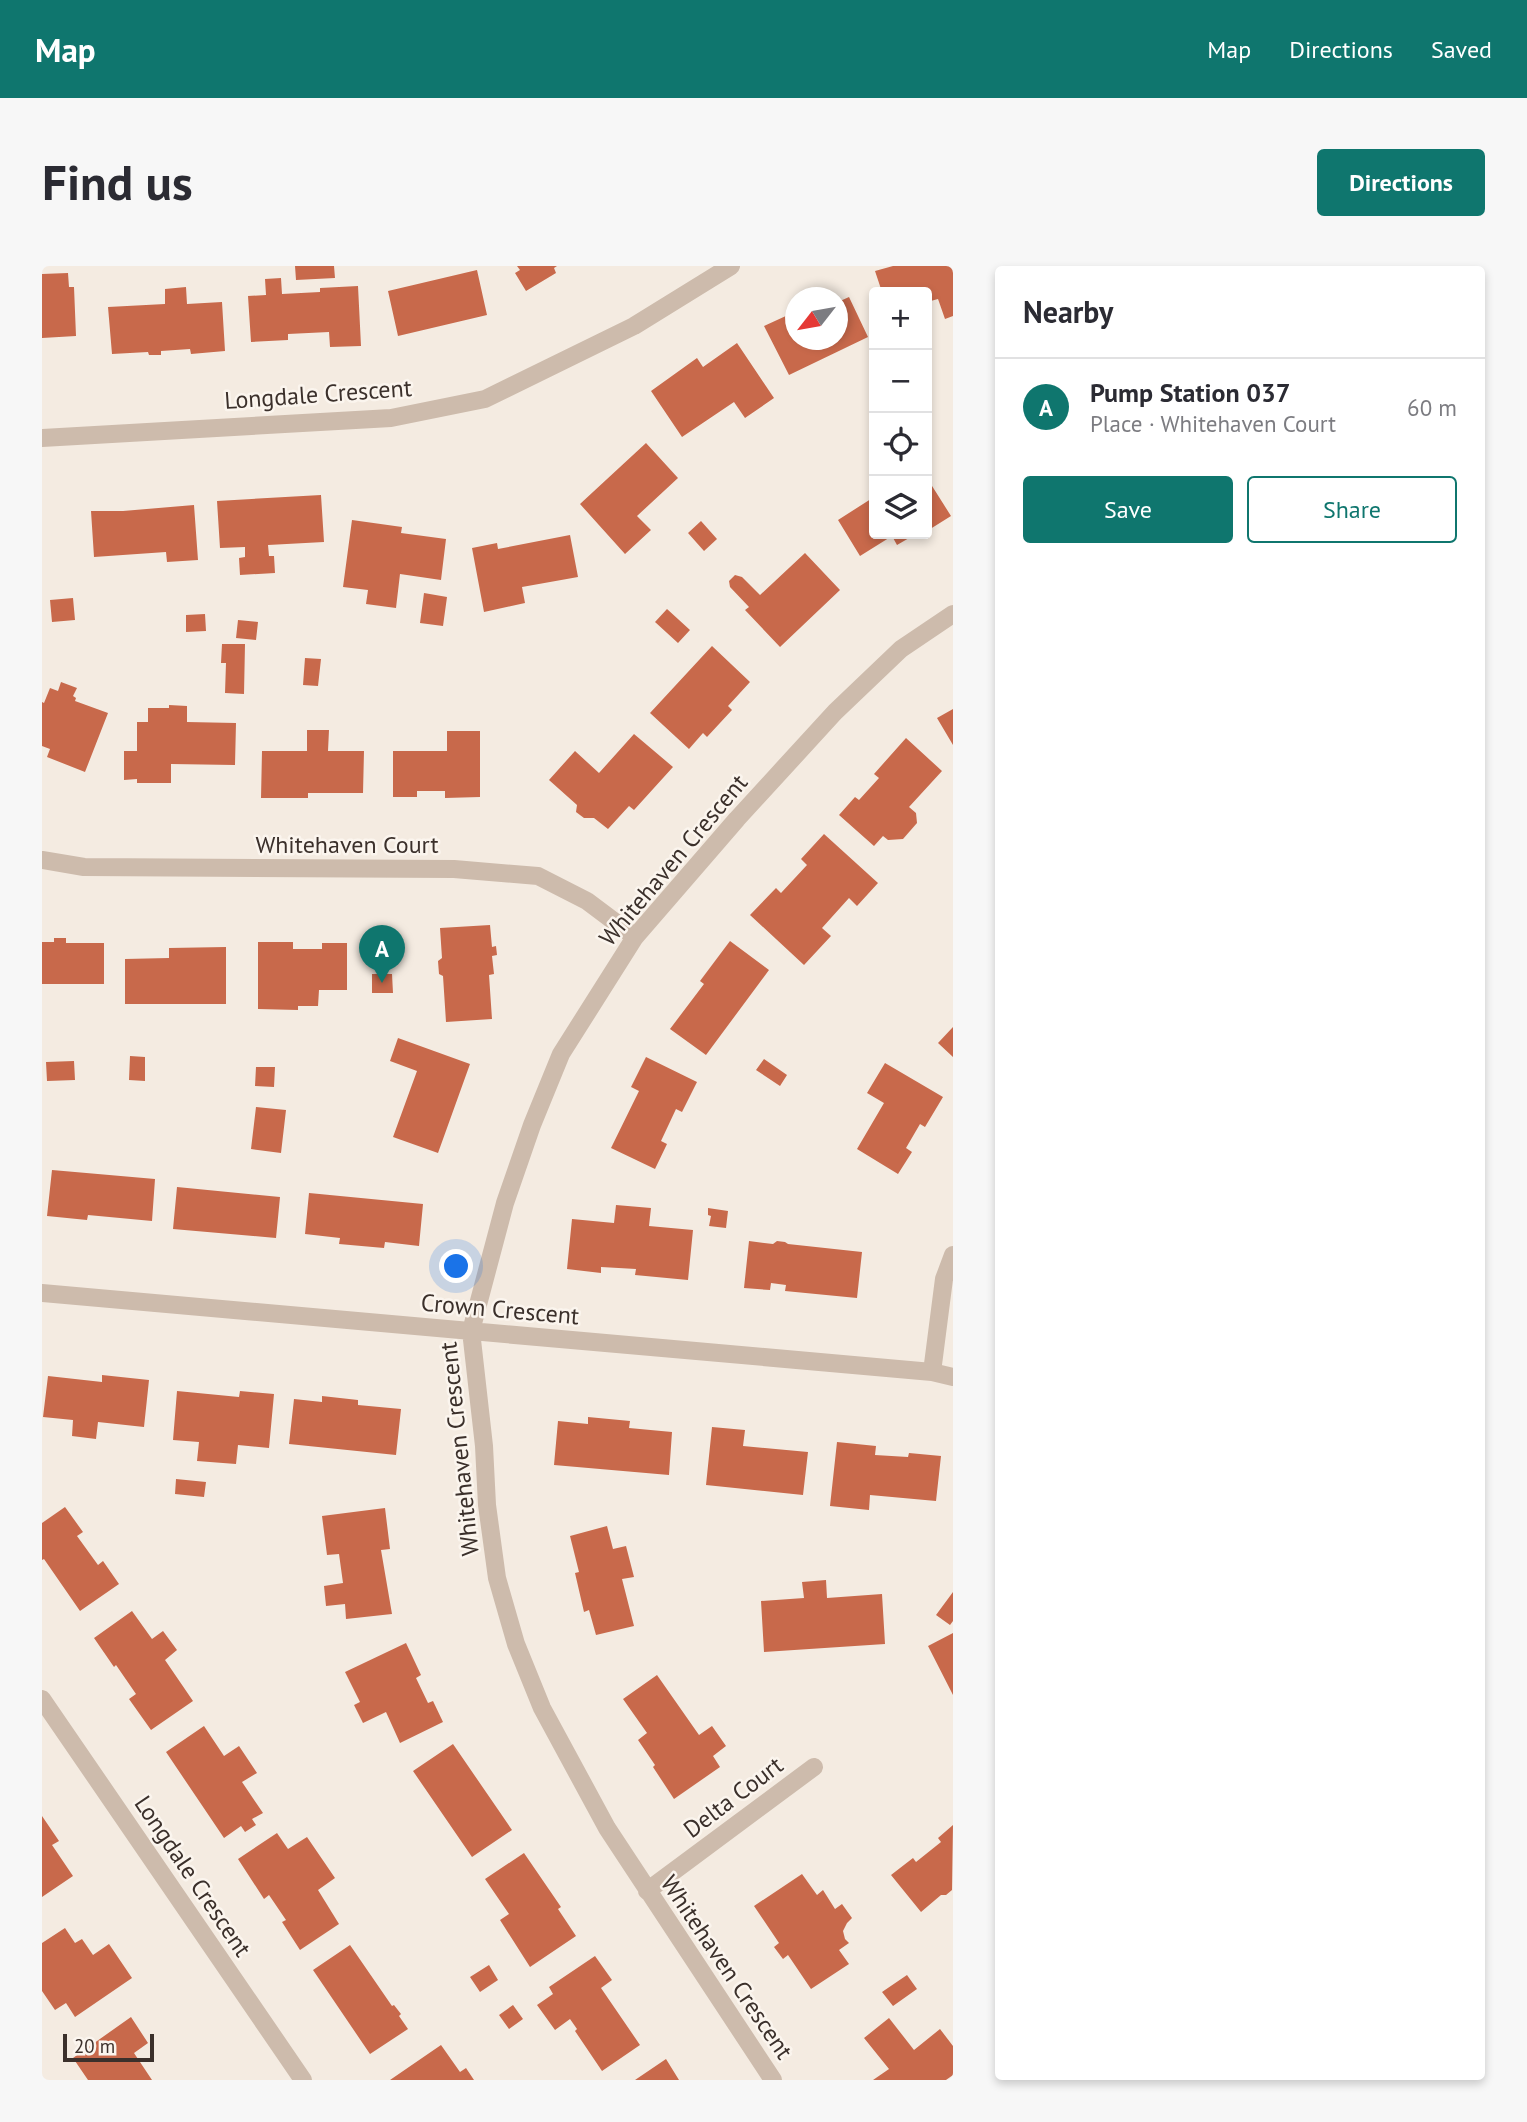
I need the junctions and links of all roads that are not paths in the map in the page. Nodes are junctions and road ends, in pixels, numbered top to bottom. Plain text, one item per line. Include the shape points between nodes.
1 (731, 266) edge
2 (42, 438) edge
3 (953, 614) edge
4 (42, 860) edge
5 (635, 937) junction
6 (953, 1255) edge
7 (42, 1293) edge
8 (471, 1331) junction
9 (932, 1372) junction
10 (953, 1377) edge
11 (42, 1699) edge
12 (814, 1766) dead end
13 (647, 1891) junction
14 (303, 2080) edge
15 (773, 2080) edge

1 - 2 street, Longdale Crescent via 634,326 485,399 391,418
3 - 5 street, Whitehaven Crescent via 901,649 835,712
4 - 5 street, Whitehaven Court via 84,867 454,869 538,876 587,901
5 - 8 street, Whitehaven Crescent via 561,1054 505,1203
6 - 9 street via 944,1279
7 - 8 street, Crown Crescent
8 - 9 street, Crown Crescent
8 - 13 street, Whitehaven Crescent via 486,1505 495,1566 516,1644 569,1761
9 - 10 street, Crown Crescent
11 - 14 street, Longdale Crescent
12 - 13 street, Delta Court
13 - 15 street, Whitehaven Crescent

